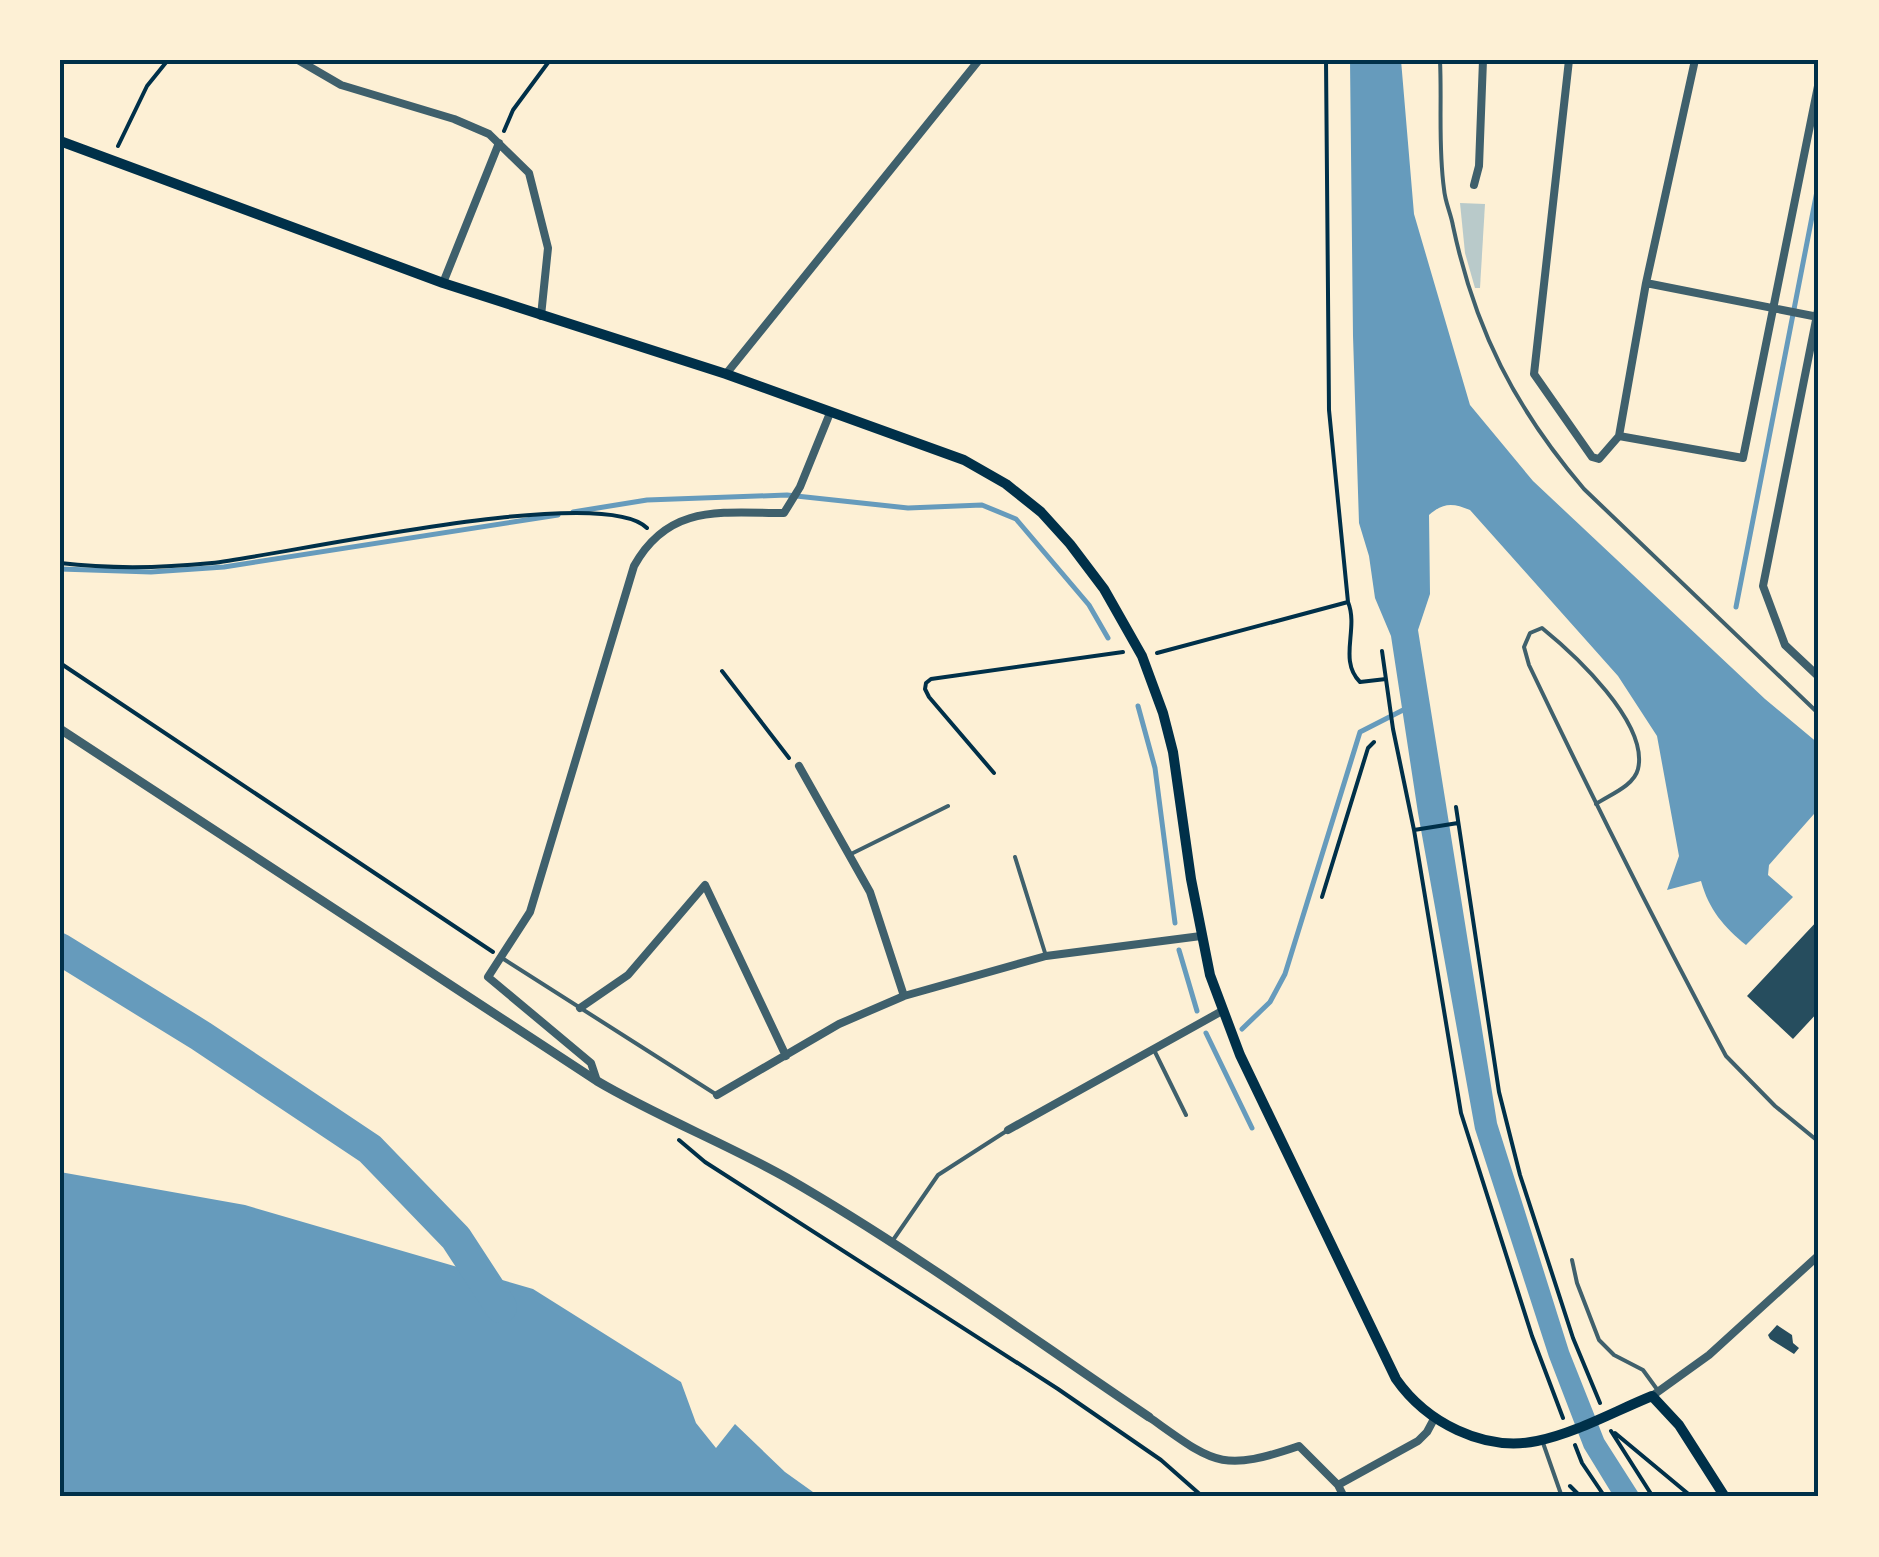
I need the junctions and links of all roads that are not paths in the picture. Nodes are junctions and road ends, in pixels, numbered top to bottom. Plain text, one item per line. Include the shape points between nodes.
1 (298, 60) edge
2 (979, 60) edge
3 (1440, 60) edge
4 (1483, 60) edge
5 (1568, 60) edge
6 (1695, 60) edge
7 (1819, 81) edge
8 (60, 141) edge
9 (499, 143) junction
10 (1474, 184) dead end
11 (443, 283) junction
12 (1646, 283) junction
13 (1819, 305) edge
14 (1772, 309) junction
15 (541, 316) junction
16 (1818, 317) edge
17 (726, 374) junction
18 (830, 413) junction
19 (1618, 436) junction
20 (1819, 677) edge
21 (1819, 714) edge
22 (60, 728) edge
23 (799, 766) road end
24 (1596, 804) junction
25 (948, 806) dead end
26 (850, 856) junction
27 (1014, 857) dead end
28 (1201, 936) junction
29 (1046, 956) junction
30 (501, 958) junction
31 (904, 996) junction
32 (580, 1008) junction
33 (1222, 1011) junction
34 (1153, 1050) junction
35 (786, 1056) junction
36 (597, 1081) junction
37 (717, 1096) joint
38 (1186, 1115) dead end
39 (1008, 1130) joint
40 (1819, 1142) edge
41 (891, 1244) junction
42 (1819, 1255) edge
43 (1572, 1260) dead end
44 (1656, 1394) junction
45 (1149, 1417) joint
46 (1434, 1419) junction
47 (1548, 1438) junction
48 (1338, 1485) junction
49 (1344, 1497) edge
50 (1562, 1497) edge
51 (1725, 1497) edge

1 - 9 street via 341,85 454,119
2 - 17 street
3 - 21 lane via 1444,190 1460,265 1481,326 1517,396 1584,489
4 - 10 street
5 - 19 street via 1534,374 1592,457 1599,460
6 - 12 street
7 - 14 street
8 - 11 main road
9 - 11 street
9 - 15 street via 529,173 542,216 548,248
11 - 15 main road
12 - 14 street
12 - 19 street
13 - 16 street
14 - 16 street
14 - 19 street via 1743,458
15 - 17 main road
16 - 20 street via 1763,586 1785,645
17 - 18 main road
18 - 28 main road via 964,460 1006,484 1070,544 1104,589 1141,653 1164,713
18 - 30 street via 784,513 690,517 654,535 634,566 530,912
22 - 36 street
23 - 26 street
24 - 24 lane via 1529,665 1524,647 1530,633 1542,628 1577,657 1619,710 1637,746 1632,781
24 - 40 lane via 1726,1056
25 - 26 lane
26 - 31 street via 870,892
27 - 29 lane
28 - 29 street
28 - 33 main road
29 - 31 street
30 - 32 lane
30 - 36 street via 488,976 591,1063
31 - 35 street
32 - 35 street via 628,975 705,885
32 - 37 lane
33 - 34 street
33 - 46 main road via 1396,1379
34 - 38 lane
34 - 39 street
35 - 37 street
36 - 41 street via 788,1179
39 - 41 lane via 938,1175
41 - 45 street
42 - 44 street
43 - 44 lane via 1599,1340 1643,1370
44 - 47 main road
44 - 51 main road
45 - 48 street via 1206,1456 1227,1462 1299,1446
46 - 47 main road via 1502,1441
46 - 48 street via 1418,1441
47 - 50 lane
48 - 49 street

